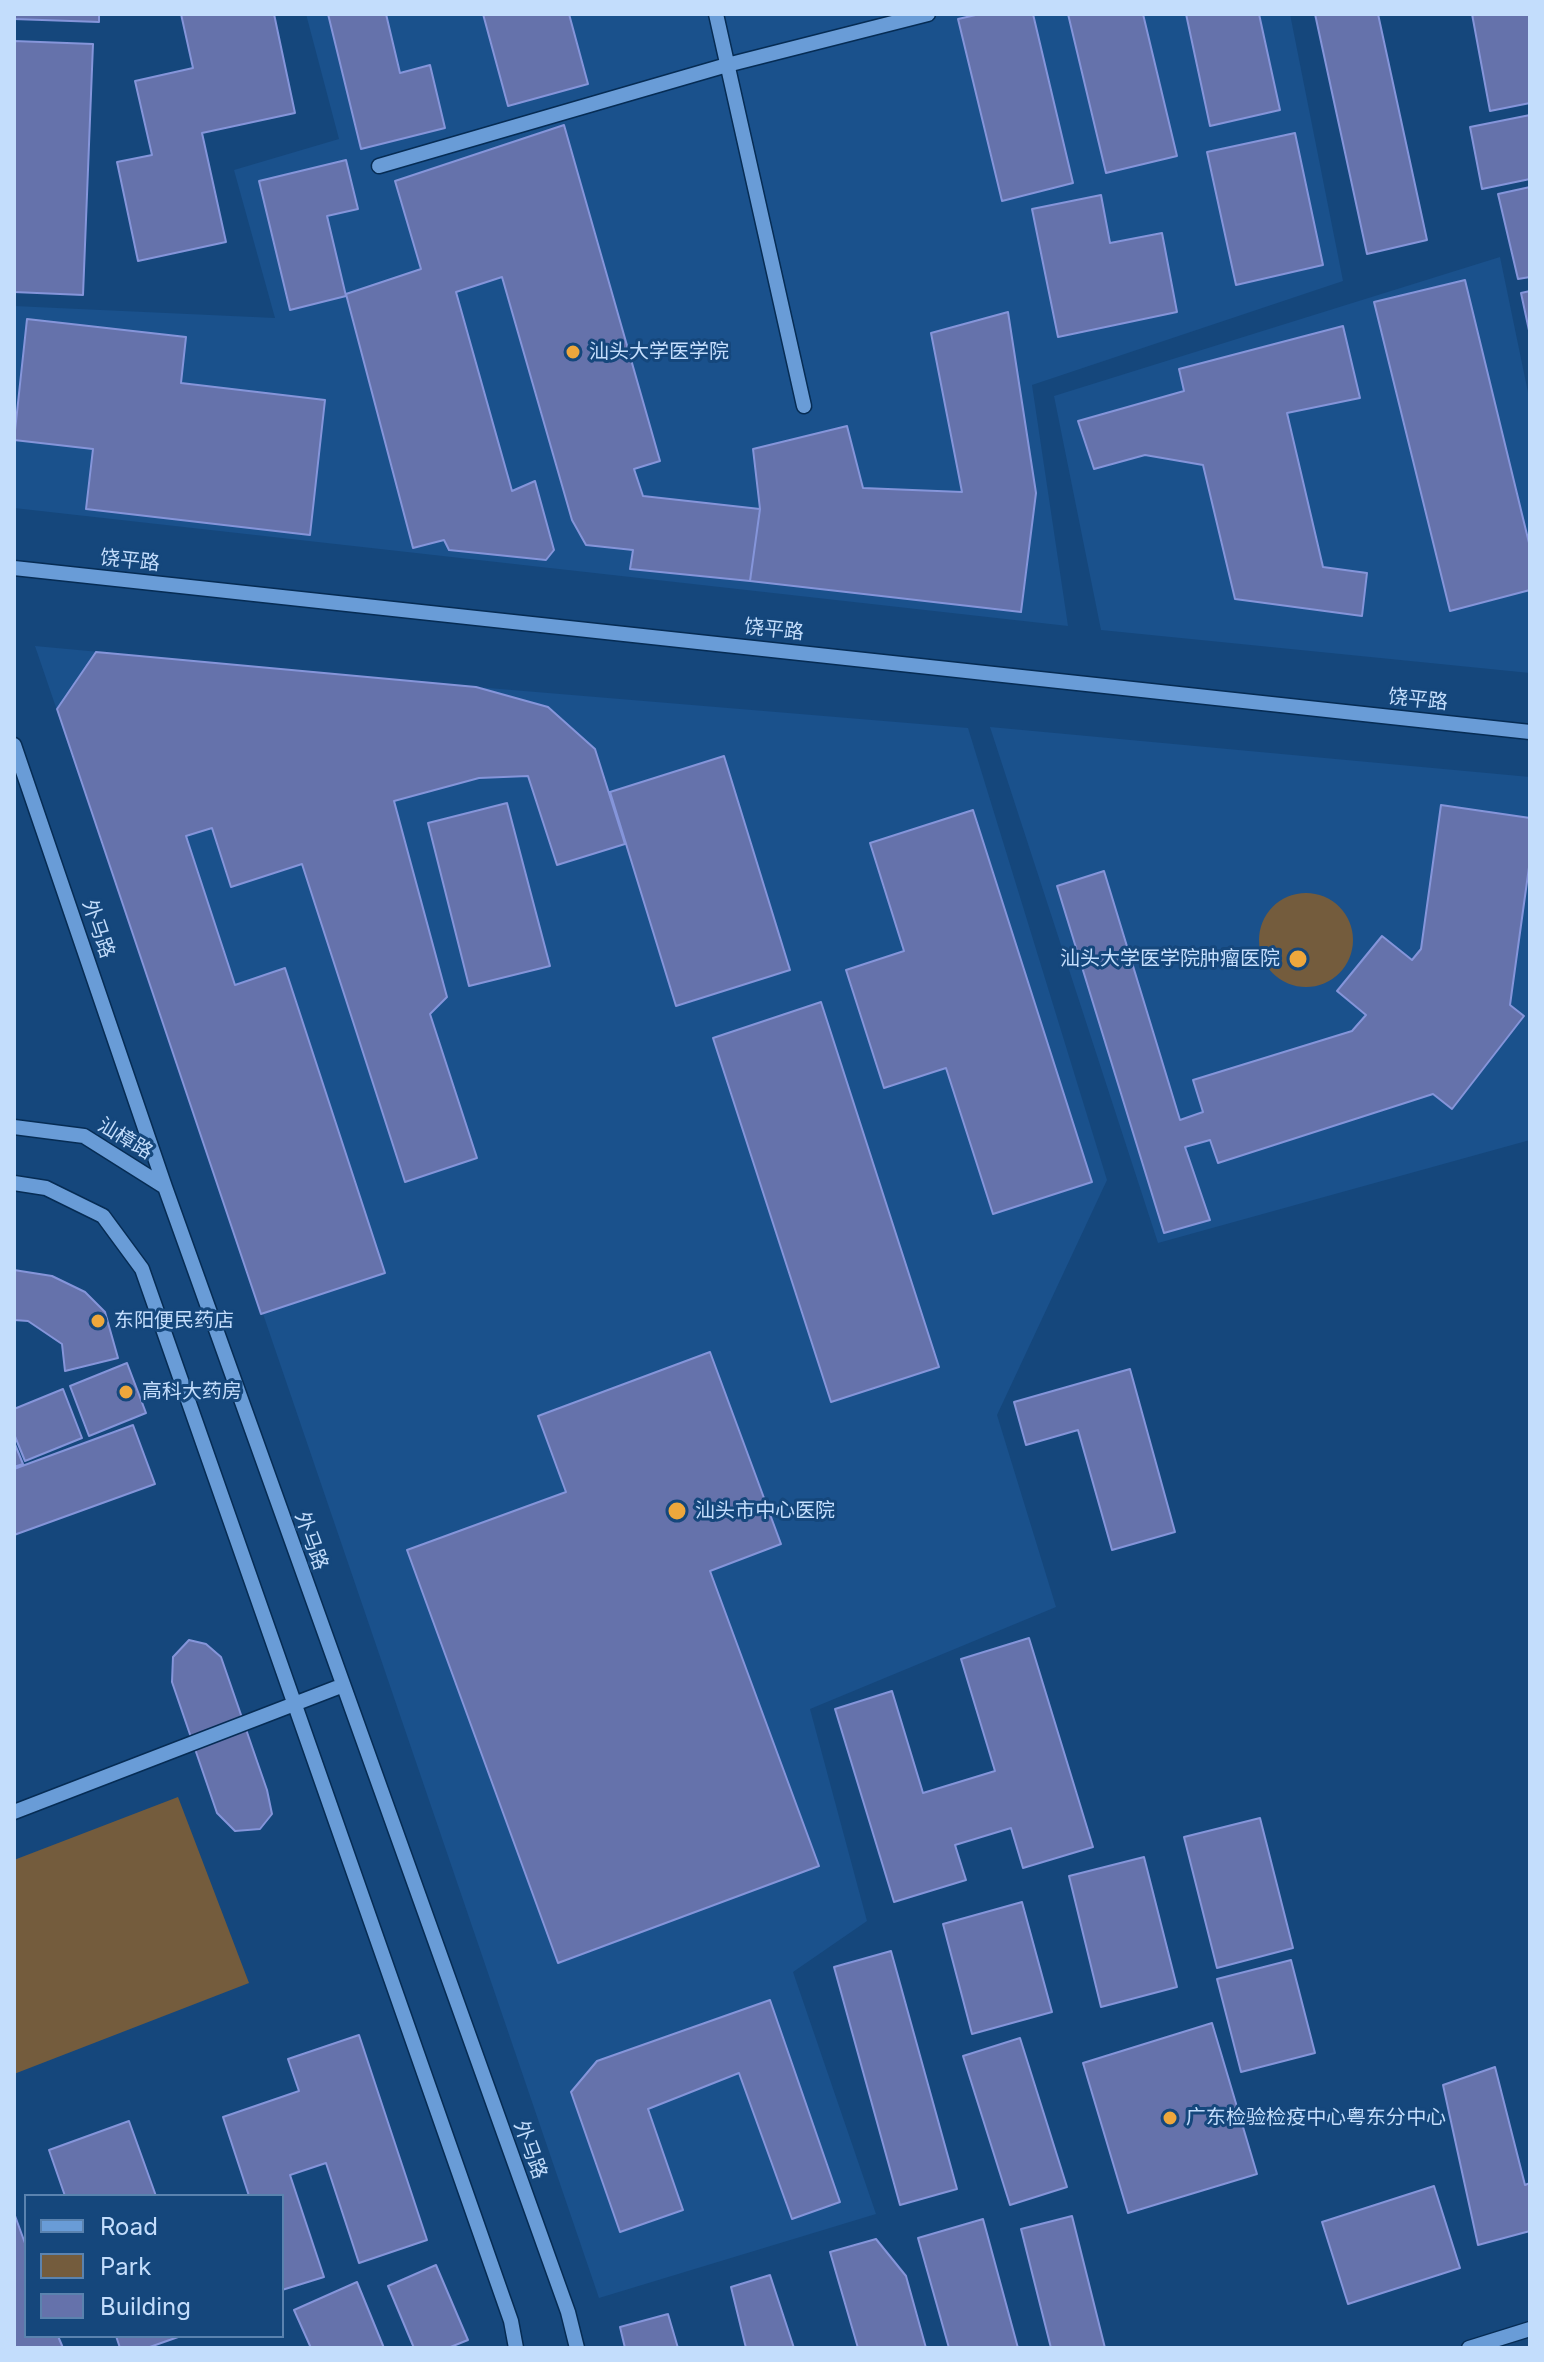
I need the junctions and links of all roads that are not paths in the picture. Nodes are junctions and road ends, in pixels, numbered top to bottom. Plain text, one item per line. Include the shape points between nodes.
1 (716, 14) edge
2 (928, 14) edge
3 (727, 65) junction
4 (379, 166) dead end
5 (804, 406) dead end
6 (14, 568) edge
7 (1530, 732) edge
8 (14, 745) edge
9 (14, 1127) edge
10 (14, 1183) edge
11 (165, 1187) junction
12 (341, 1686) junction
13 (294, 1704) junction
14 (14, 1812) edge
15 (1530, 2329) edge
16 (516, 2348) edge
17 (577, 2348) edge
18 (1469, 2348) edge

1 - 3 street
2 - 3 street
3 - 4 street
3 - 5 street
6 - 7 street, 饶平路
8 - 11 street, 外马路
9 - 11 street, 汕樟路 via 84,1136
10 - 13 street via 46,1188 103,1216 142,1269
11 - 12 street, 外马路
12 - 13 street
12 - 17 street, 外马路
13 - 14 street
13 - 16 street via 511,2321
15 - 18 street

